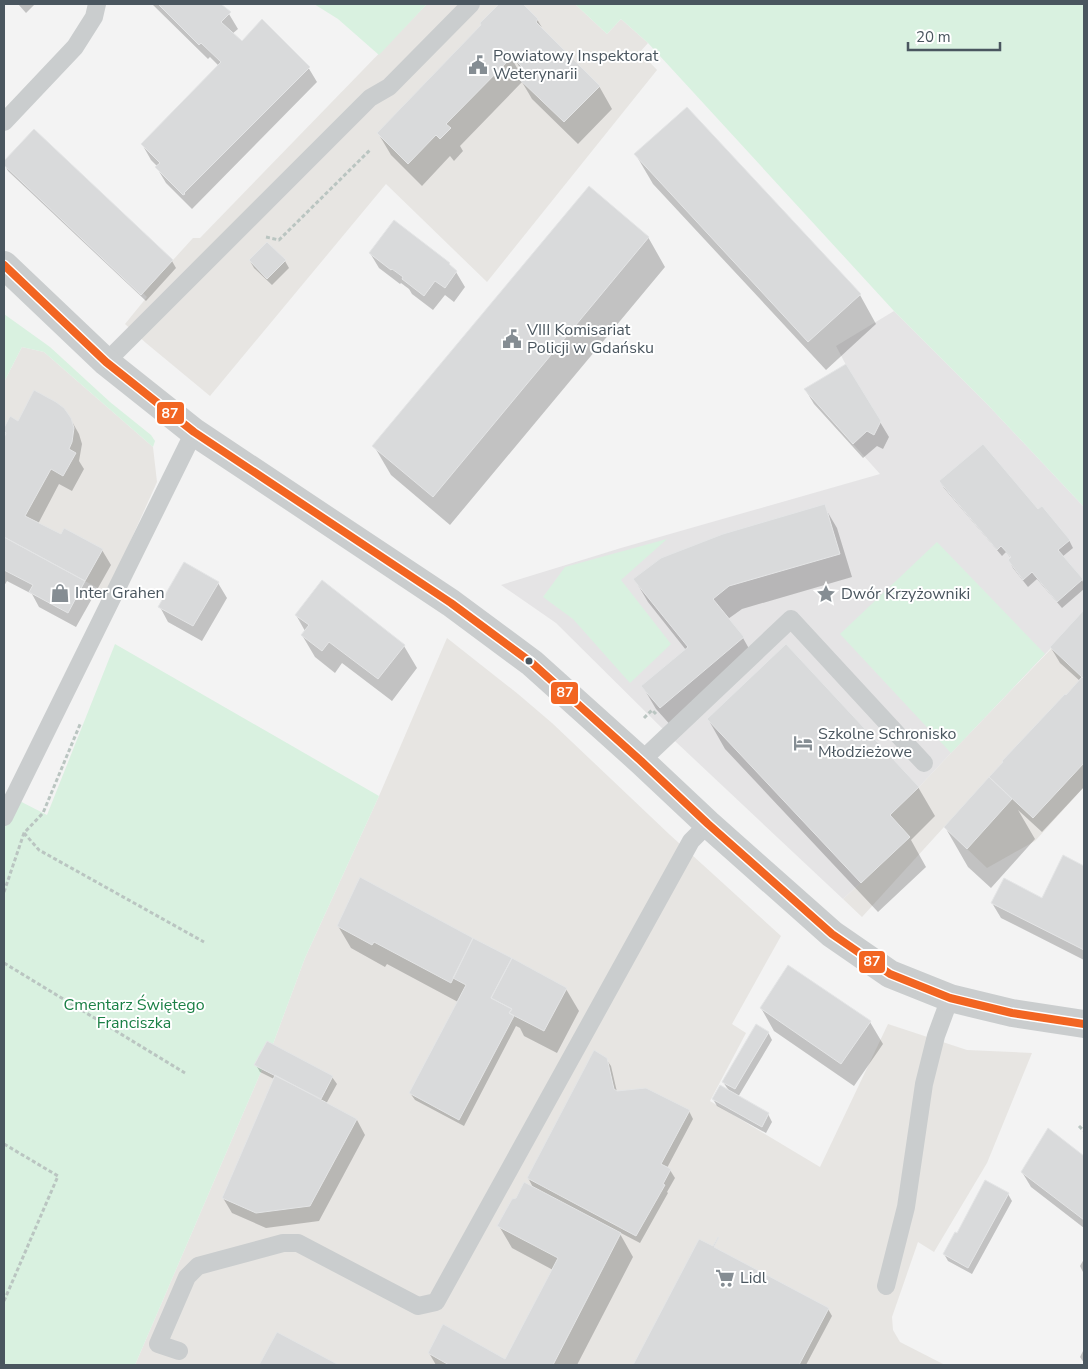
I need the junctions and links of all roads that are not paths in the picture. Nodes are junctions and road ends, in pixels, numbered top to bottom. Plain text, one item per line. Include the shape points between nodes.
1 (97, 4) edge
2 (471, 4) edge
3 (4, 122) edge
4 (4, 265) edge
5 (106, 362) junction
6 (194, 432) junction
7 (642, 761) junction
8 (924, 763) dead end
9 (4, 817) edge
10 (708, 824) junction
11 (950, 998) junction
12 (1084, 1024) edge
13 (886, 1286) dead end
14 (179, 1351) dead end

1 - 3 lane via 94,17 75,47
2 - 5 lane via 389,87 370,98
4 - 5 street
5 - 6 street
6 - 7 street via 451,603 532,663
6 - 9 lane
7 - 8 lane via 791,619
7 - 10 street
10 - 11 street via 832,934 890,974
10 - 14 lane via 691,841 436,1302 418,1306 298,1243 282,1243 198,1266 187,1277 158,1344
11 - 12 street via 1012,1013
11 - 13 lane via 924,1084 906,1208

